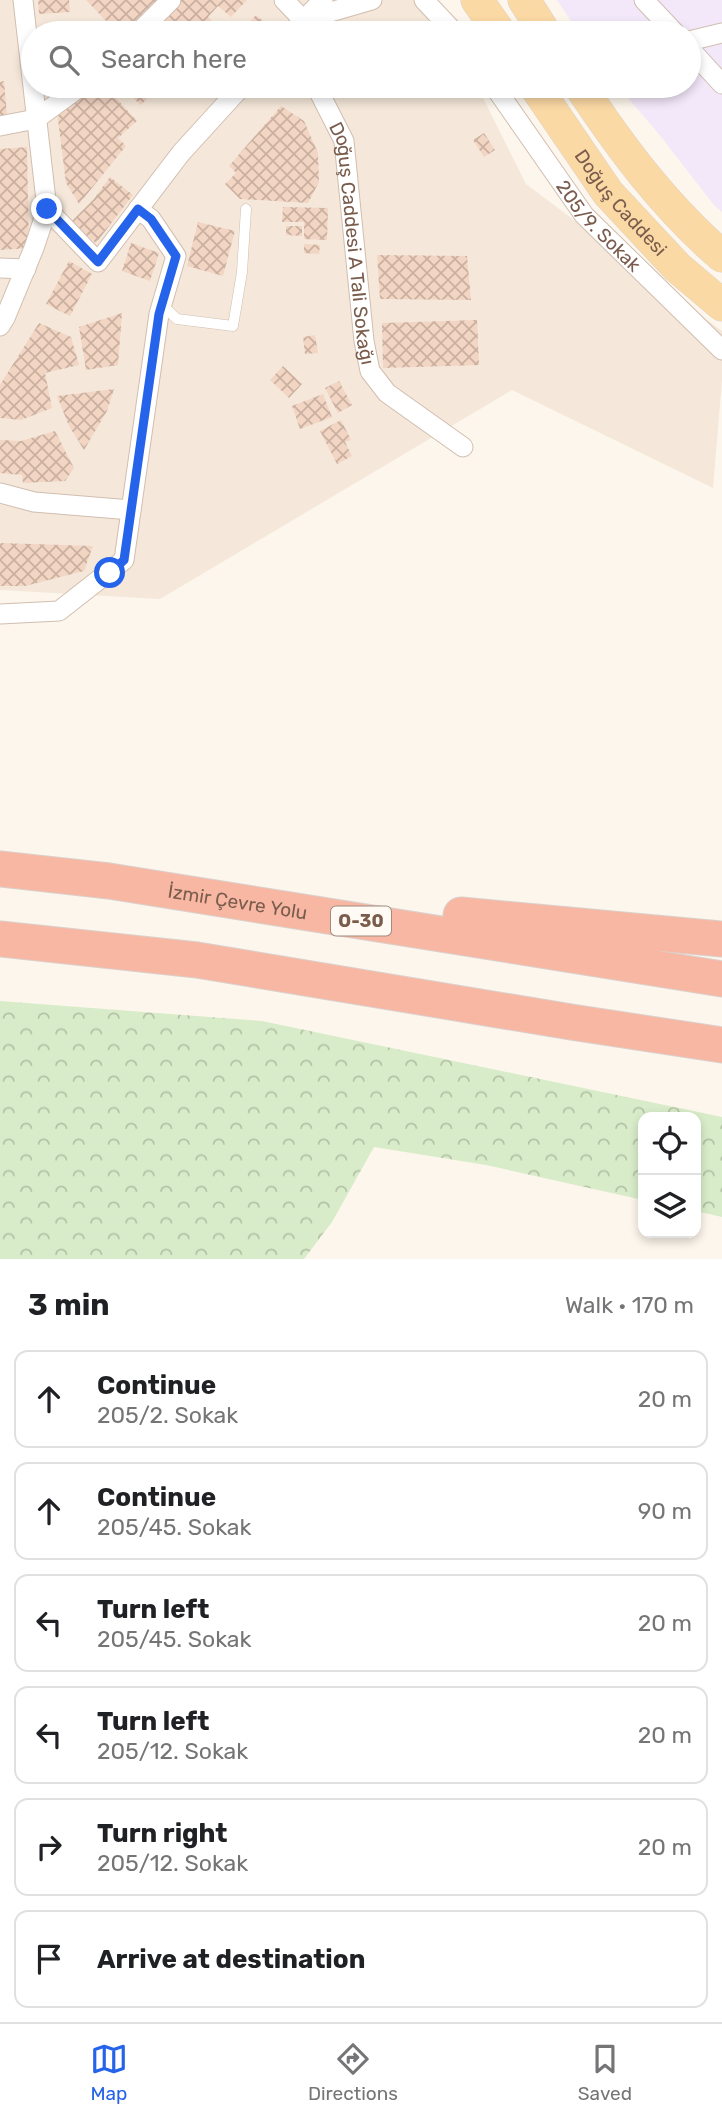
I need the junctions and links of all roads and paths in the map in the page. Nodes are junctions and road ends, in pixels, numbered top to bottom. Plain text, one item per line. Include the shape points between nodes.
1 (23, 0) edge
2 (171, 0) edge
3 (284, 0) edge
4 (323, 0) edge
5 (372, 0) edge
6 (424, 0) edge
7 (477, 0) edge
8 (524, 0) edge
9 (644, 0) edge
10 (25, 21) edge
11 (150, 21) edge
12 (294, 21) edge
13 (303, 21) edge
14 (314, 21) edge
15 (444, 21) edge
16 (492, 21) edge
17 (537, 21) edge
18 (664, 21) edge
19 (722, 33) edge
20 (701, 37) edge
21 (701, 61) edge
22 (722, 84) edge
23 (34, 98) edge
24 (65, 98) edge
25 (231, 98) edge
26 (322, 98) edge
27 (502, 98) edge
28 (543, 98) edge
29 (588, 98) edge
30 (36, 119) junction
31 (0, 126) edge
32 (47, 209) junction
33 (138, 209) junction
34 (246, 209) dead end
35 (722, 256) edge
36 (0, 268) edge
37 (26, 269) junction
38 (161, 304) junction
39 (722, 305) edge
40 (0, 326) edge
41 (722, 350) edge
42 (463, 447) dead end
43 (0, 494) edge
44 (131, 510) junction
45 (0, 614) edge
46 (0, 869) edge
47 (109, 881) junction
48 (0, 939) edge
49 (722, 939) edge
50 (722, 979) edge
51 (571, 1022) junction
52 (722, 1045) edge
53 (722, 1059) edge

1 - 10 street
2 - 11 street
3 - 12 street
4 - 13 street
5 - 14 street
6 - 15 street
7 - 16 main road
8 - 17 main road
9 - 18 street
19 - 20 street
21 - 22 street
23 - 30 street
24 - 30 street
25 - 33 street
26 - 42 street, Doğuş Caddesi A Tali Sokağı via 344,141 370,371 387,393
27 - 41 street, 205/9. Sokak via 584,215
28 - 39 main road, Doğuş Caddesi via 608,193 677,267
29 - 35 main road, Doğuş Caddesi via 633,162 689,228
30 - 31 street
30 - 32 street
32 - 33 street via 98,262
32 - 37 street
33 - 38 street via 151,219 176,256
34 - 38 lane via 233,326 177,319
36 - 37 street
37 - 40 street
38 - 44 street
43 - 44 street via 34,502
44 - 45 street via 124,560 110,573 59,611
46 - 47 highway, İzmir Çevre Yolu / O-30
47 - 49 highway
47 - 50 highway, İzmir Çevre Yolu / O-30
48 - 51 highway via 197,960
51 - 52 highway
51 - 53 highway

